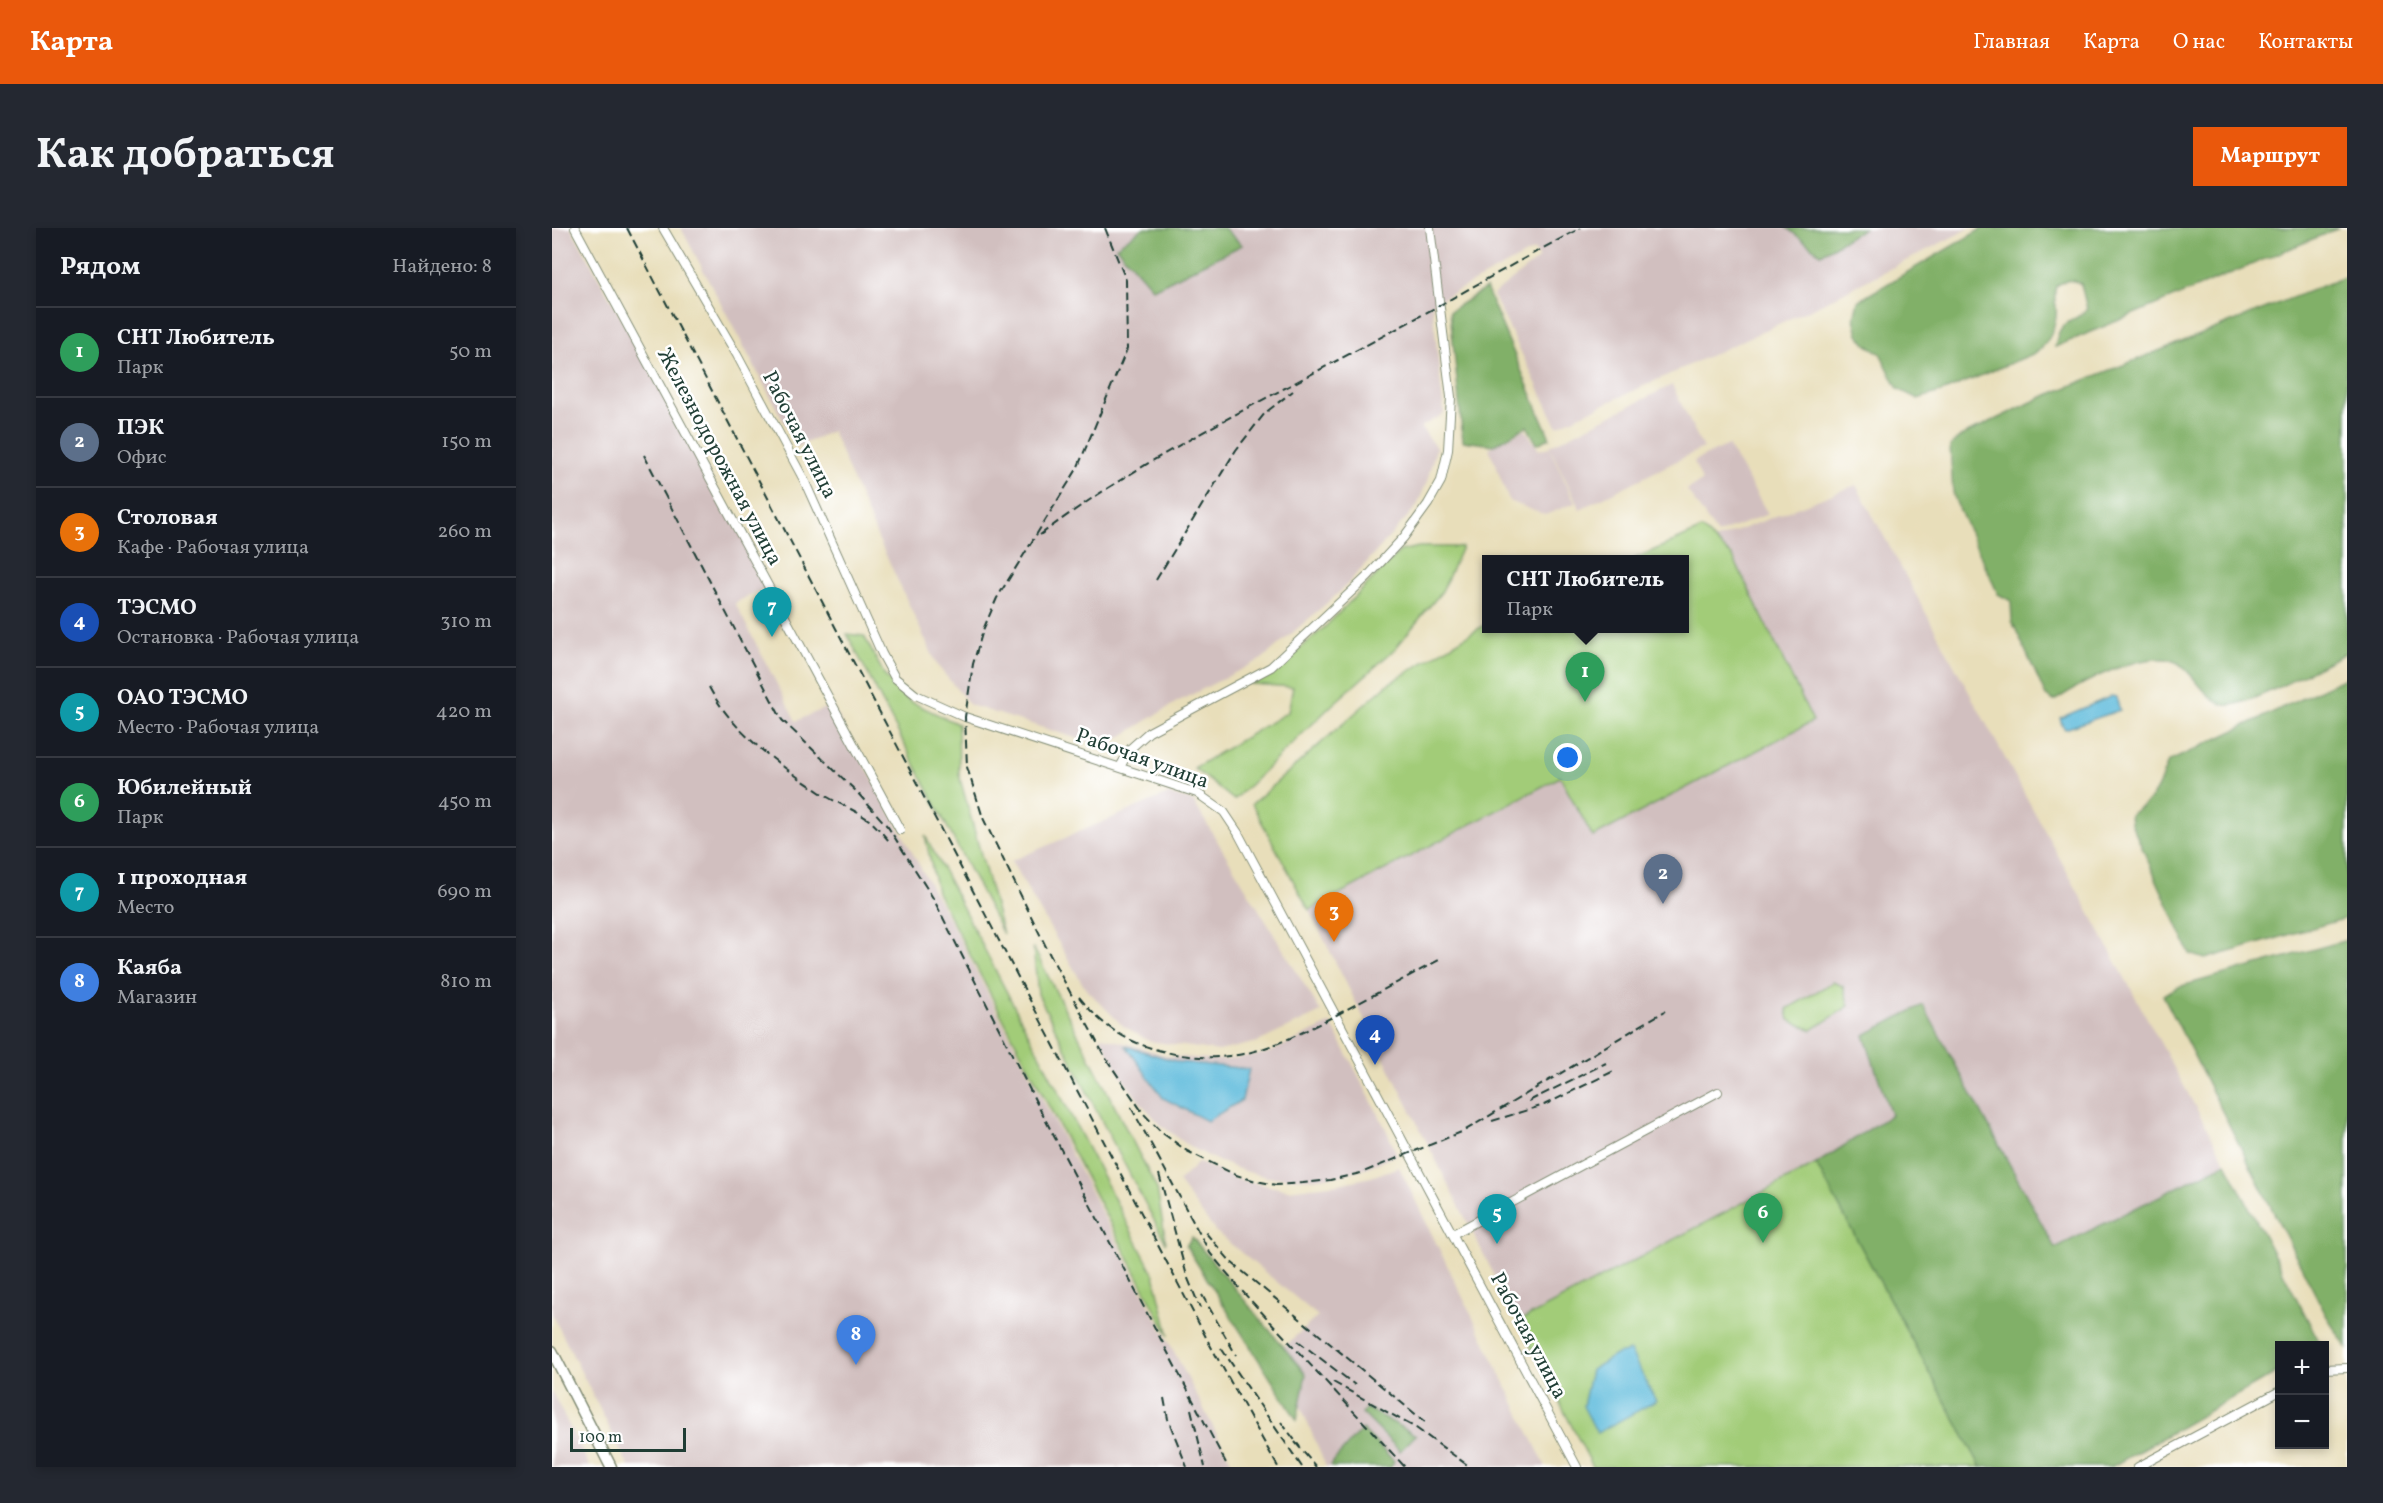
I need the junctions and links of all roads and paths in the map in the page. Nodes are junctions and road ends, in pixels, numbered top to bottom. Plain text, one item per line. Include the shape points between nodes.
1 (575, 228) edge
2 (663, 228) edge
3 (1430, 228) edge
4 (1120, 767) junction
5 (900, 830) dead end
6 (1718, 1092) dead end
7 (1453, 1234) junction
8 (552, 1351) edge
9 (2347, 1368) edge
10 (2329, 1369) edge
11 (2275, 1394) edge
12 (611, 1467) edge
13 (1577, 1467) edge
14 (2138, 1467) edge

1 - 5 street, Железнодорожная улица
2 - 4 street, Рабочая улица via 804,480 895,678 916,695 965,717
3 - 4 street via 1452,406 1445,468 1428,504 1368,576 1271,667 1149,732 1131,748
4 - 7 street, Рабочая улица via 1197,793 1224,812
6 - 7 street
7 - 13 street, Рабочая улица
8 - 12 main road
9 - 10 street
11 - 14 street

